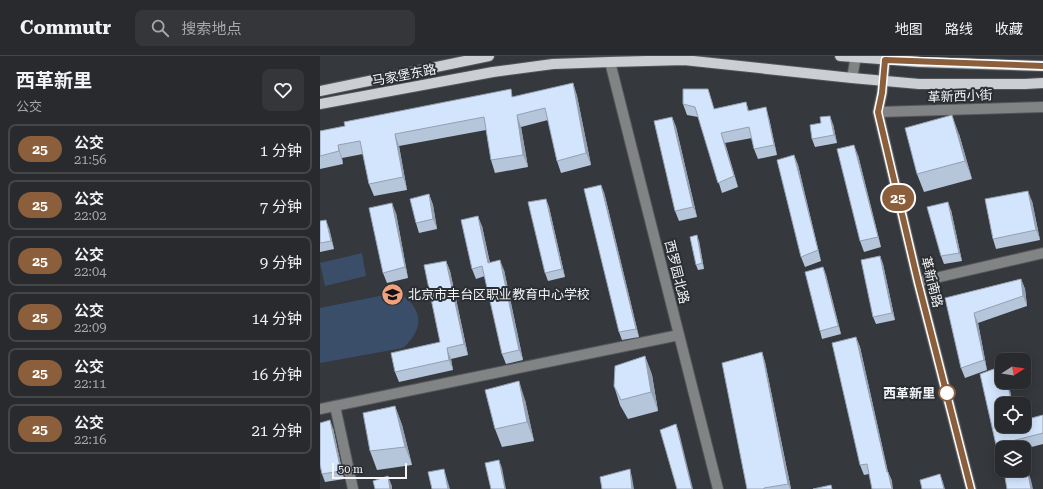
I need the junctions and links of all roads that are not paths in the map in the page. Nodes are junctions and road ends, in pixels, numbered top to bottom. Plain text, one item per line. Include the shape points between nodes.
1 (489, 56) edge
2 (840, 56) edge
3 (856, 57) edge
4 (886, 58) edge
5 (610, 62) junction
6 (1043, 66) edge
7 (852, 78) junction
8 (884, 81) junction
9 (1043, 83) edge
10 (320, 91) edge
11 (320, 104) edge
12 (1043, 107) edge
13 (878, 112) junction
14 (1043, 253) edge
15 (918, 282) junction
16 (679, 335) junction
17 (335, 406) junction
18 (320, 409) edge
19 (353, 489) edge
20 (718, 489) edge
21 (971, 489) edge

1 - 10 main road, 马家堡东路
2 - 3 main road
3 - 4 main road
3 - 7 street
4 - 6 main road
4 - 8 street, 革新南路
5 - 7 main road, 马家堡东路 via 684,60
5 - 11 main road, 马家堡东路 via 553,64 493,72
5 - 16 street, 西罗园北路
7 - 8 main road, 马家堡东路
8 - 9 main road, 马家堡东路 via 920,84
8 - 13 street, 革新南路
12 - 13 street, 革新西小街
13 - 15 street, 革新南路
14 - 15 street
15 - 21 street, 革新南路
16 - 17 street
16 - 20 street, 西罗园北路
17 - 18 street
17 - 19 street

